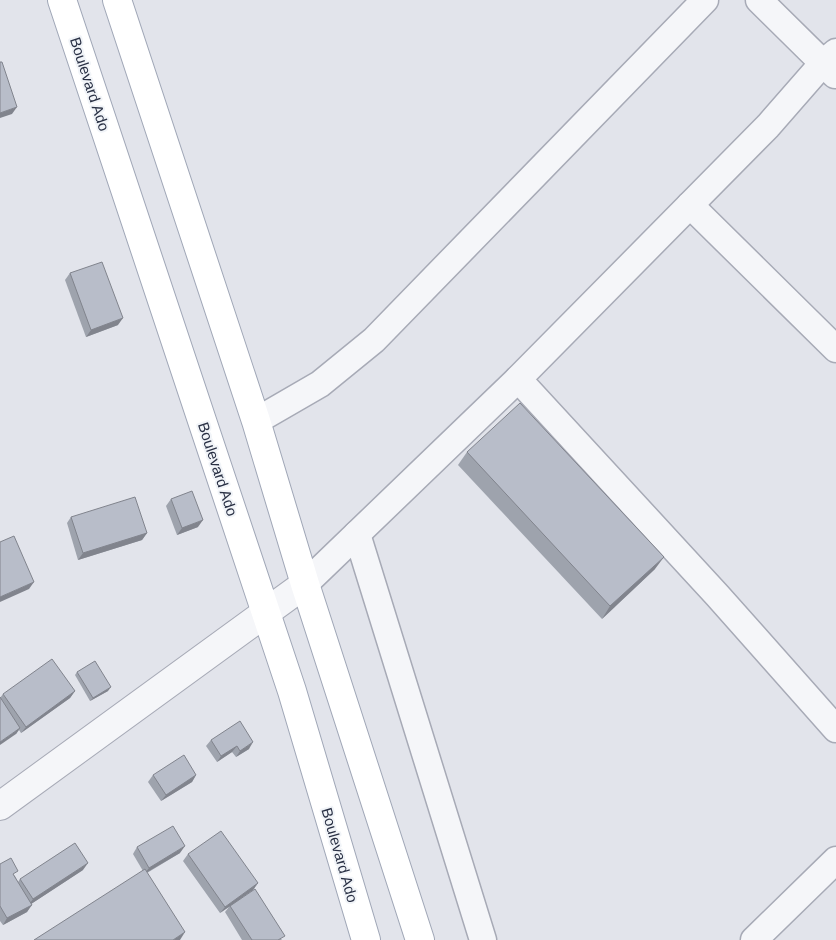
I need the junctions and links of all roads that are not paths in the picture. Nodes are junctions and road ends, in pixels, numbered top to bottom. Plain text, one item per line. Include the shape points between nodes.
1 (62, 0) edge
2 (117, 0) edge
3 (705, 0) edge
4 (759, 0) edge
5 (832, 64) edge
6 (690, 205) junction
7 (836, 349) edge
8 (518, 380) junction
9 (256, 421) junction
10 (356, 534) junction
11 (305, 584) junction
12 (266, 613) junction
13 (836, 729) edge
14 (0, 806) edge
15 (836, 860) edge
16 (366, 940) edge
17 (420, 940) edge
18 (482, 940) edge
19 (754, 940) edge

1 - 12 main road, Boulevard Ado
2 - 9 main road
3 - 9 street via 374,340 320,384
4 - 5 street
5 - 6 street
6 - 7 street
6 - 8 street
8 - 10 street
8 - 13 street
9 - 11 main road
10 - 11 street
10 - 18 street
11 - 12 street
11 - 17 main road
12 - 14 street
12 - 16 main road, Boulevard Ado
15 - 19 street

